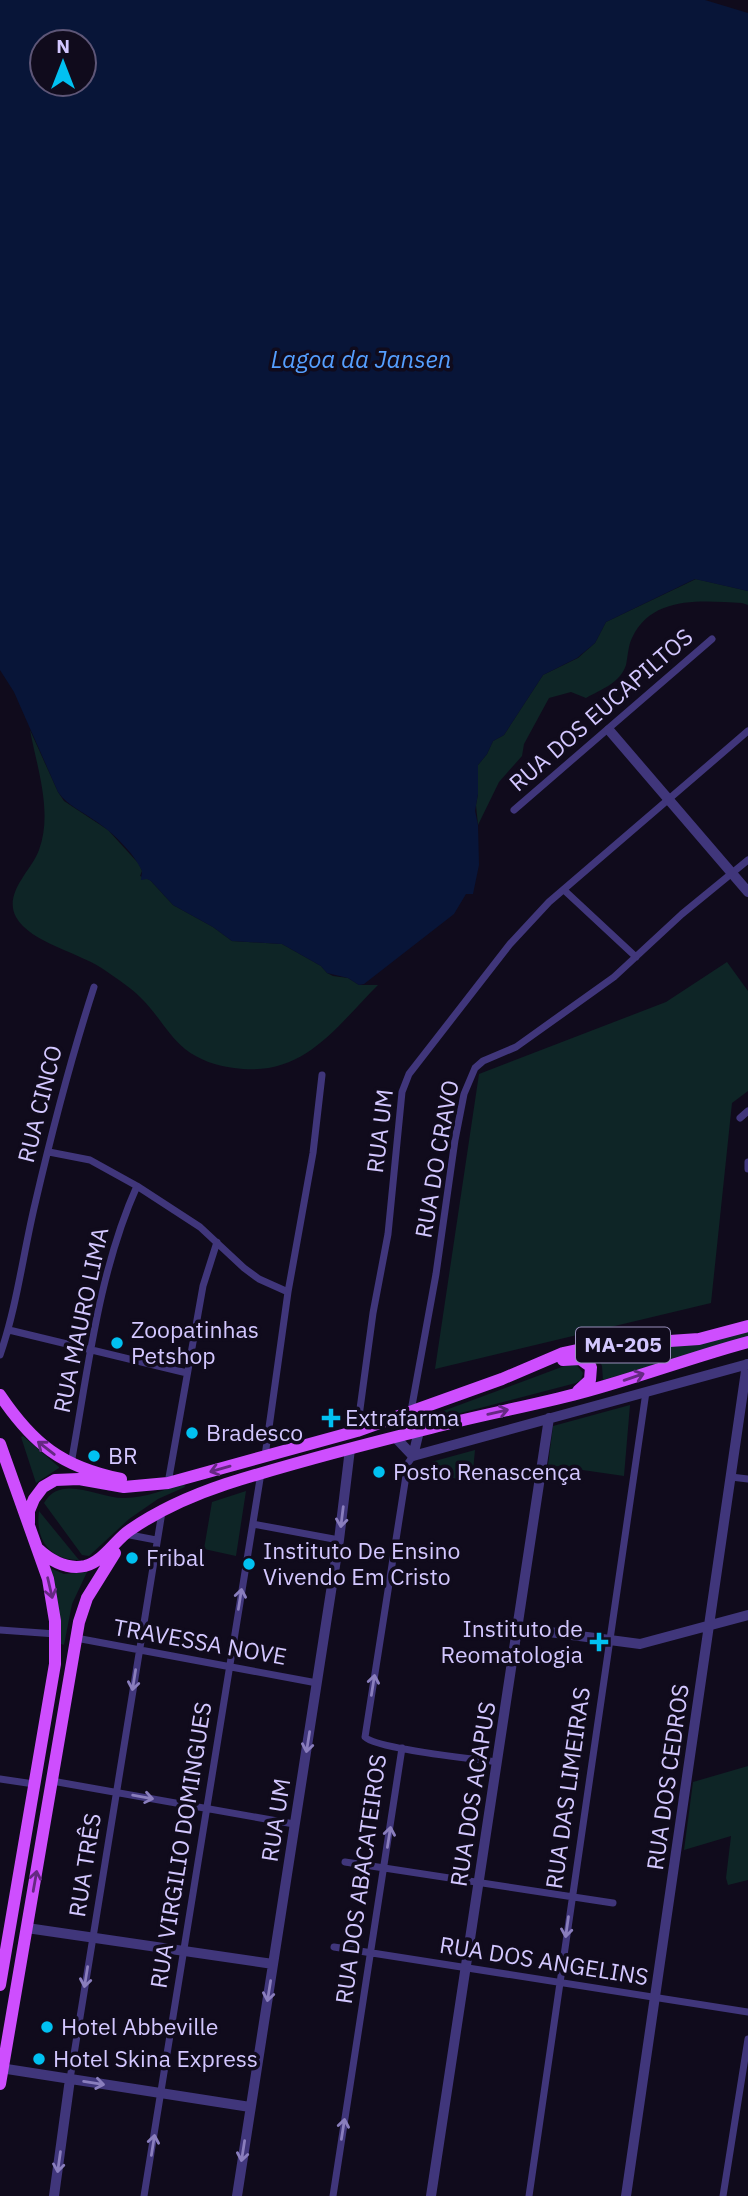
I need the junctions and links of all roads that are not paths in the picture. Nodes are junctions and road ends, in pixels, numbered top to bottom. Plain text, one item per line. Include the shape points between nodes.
1 (712, 639) dead end
2 (609, 730) junction
3 (748, 731) edge
4 (668, 799) junction
5 (514, 810) dead end
6 (748, 860) edge
7 (732, 873) junction
8 (564, 890) junction
9 (748, 891) edge
10 (636, 957) junction
11 (94, 987) dead end
12 (321, 1075) dead end
13 (748, 1111) edge
14 (740, 1118) dead end
15 (49, 1152) junction
16 (748, 1162) edge
17 (748, 1169) edge
18 (137, 1186) junction
19 (217, 1242) junction
20 (288, 1292) junction
21 (748, 1326) edge
22 (9, 1330) junction
23 (748, 1342) edge
24 (92, 1351) junction
25 (0, 1355) edge
26 (748, 1364) edge
27 (187, 1373) junction
28 (502, 1379) junction
29 (646, 1392) junction
30 (0, 1395) edge
31 (568, 1396) junction
32 (411, 1412) junction
33 (549, 1418) junction
34 (356, 1431) junction
35 (419, 1431) junction
36 (395, 1437) junction
37 (0, 1444) edge
38 (351, 1449) junction
39 (265, 1456) junction
40 (413, 1456) junction
41 (71, 1464) junction
42 (5, 1470) edge
43 (261, 1473) junction
44 (731, 1477) junction
45 (748, 1479) edge
46 (162, 1484) junction
47 (162, 1511) junction
48 (29, 1523) junction
49 (253, 1524) junction
50 (130, 1535) junction
51 (156, 1540) junction
52 (339, 1540) junction
53 (38, 1549) junction
54 (748, 1615) edge
55 (709, 1627) junction
56 (519, 1628) junction
57 (0, 1630) edge
58 (56, 1634) junction
59 (76, 1638) junction
60 (610, 1642) junction
61 (138, 1650) junction
62 (229, 1667) junction
63 (317, 1683) junction
64 (402, 1748) junction
65 (498, 1762) junction
66 (0, 1779) edge
67 (52, 1781) junction
68 (34, 1784) junction
69 (117, 1793) junction
70 (207, 1808) junction
71 (295, 1824) junction
72 (345, 1862) dead end
73 (384, 1868) junction
74 (479, 1883) junction
75 (571, 1897) junction
76 (613, 1903) dead end
77 (5, 1925) edge
78 (27, 1928) junction
79 (92, 1937) junction
80 (334, 1947) dead end
81 (183, 1951) junction
82 (370, 1953) junction
83 (273, 1964) junction
84 (467, 1968) junction
85 (559, 1982) junction
86 (0, 1984) edge
87 (655, 1997) junction
88 (748, 2012) edge
89 (748, 2039) edge
90 (1, 2068) edge
91 (70, 2079) junction
92 (0, 2084) edge
93 (161, 2093) junction
94 (250, 2107) junction
95 (54, 2196) edge
96 (145, 2196) edge
97 (237, 2196) edge
98 (333, 2196) edge
99 (431, 2196) edge
100 (529, 2196) edge
101 (626, 2196) edge
102 (723, 2196) edge

1 - 2 street, RUA DOS EUCAPILTOS
2 - 4 street
2 - 5 street, RUA DOS EUCAPILTOS
3 - 4 street, RUA UM
4 - 7 street
4 - 8 street, RUA UM
6 - 7 street, RUA DO CRAVO
7 - 9 street
7 - 10 street, RUA DO CRAVO
8 - 10 street
8 - 34 street, RUA UM via 510,944 404,1084 388,1234
10 - 32 street, RUA DO CRAVO via 564,1015 516,1047 483,1061 470,1077 455,1140
11 - 15 street, RUA CINCO
12 - 20 street via 313,1153
13 - 14 street
15 - 18 street via 90,1160
15 - 22 street, RUA CINCO
16 - 17 street
18 - 19 street
18 - 24 street, RUA MAURO LIMA via 106,1280
19 - 20 street via 259,1279
19 - 27 street via 203,1286
20 - 39 street
21 - 28 main road, MA-205 via 692,1340 575,1350
22 - 24 street
22 - 25 street, RUA CINCO
31 -> 23 main road
24 - 27 street
24 - 41 street, RUA MAURO LIMA
26 - 29 street
26 - 44 street, RUA DOS CEDROS
27 - 46 street
28 - 31 main road via 569,1358 584,1360 592,1369 590,1380
28 - 32 main road
29 - 33 street
29 - 60 street, RUA DAS LIMEIRAS
41 -> 30 main road via 34,1438
35 -> 31 main road
32 - 34 main road
33 - 40 street
33 - 56 street, RUA DOS ACAPUS
34 - 39 main road
35 - 36 main road
35 - 40 street, RUA DOS ABACATEIROS
36 - 38 main road
36 - 40 street
37 - 42 main road
38 - 43 main road
38 -> 52 street, RUA UM
39 -> 46 main road
64 -> 40 street, RUA DOS ABACATEIROS via 369,1742 365,1733 408,1463
41 - 46 main road via 110,1477
42 - 48 main road
43 - 47 main road
43 - 49 street, RUA VIRGILIO DOMINGUES
44 - 45 street
44 - 55 street, RUA DOS CEDROS
46 - 48 main road via 124,1487 55,1480 34,1499
47 - 50 main road
47 - 51 street, RUA TRÊS
47 - 53 main road via 87,1565 60,1564
48 - 53 main road
49 - 52 street
62 -> 49 street, RUA VIRGILIO DOMINGUES
50 - 51 street
50 - 59 main road via 98,1577 82,1610
51 - 61 street, RUA TRÊS
52 - 63 street, RUA UM
53 -> 58 main road via 52,1597
54 - 55 street
55 - 60 street via 648,1643
55 - 87 street, RUA DOS CEDROS
56 - 60 street
56 - 65 street, RUA DOS ACAPUS
57 - 58 street
58 - 68 main road
59 - 61 street, TRAVESSA NOVE
59 - 67 main road
60 - 75 street, RUA DAS LIMEIRAS
61 - 62 street, TRAVESSA NOVE
61 -> 69 street, RUA TRÊS
62 - 63 street, TRAVESSA NOVE
62 - 70 street, RUA VIRGILIO DOMINGUES
63 -> 71 street, RUA UM
64 - 65 street
73 -> 64 street, RUA DOS ABACATEIROS
65 - 74 street, RUA DOS ACAPUS
66 - 68 street
67 - 69 street
78 -> 67 main road
68 - 77 main road
69 -> 70 street
69 - 79 street, RUA TRÊS
70 - 71 street
70 - 81 street, RUA VIRGILIO DOMINGUES
71 - 83 street, RUA UM
72 - 73 street
73 - 74 street
73 - 82 street, RUA DOS ABACATEIROS
74 - 75 street
74 - 84 street, RUA DOS ACAPUS
75 - 76 street
75 -> 85 street, RUA DAS LIMEIRAS
77 - 86 main road
78 - 79 street
78 - 90 main road
79 - 81 street
79 -> 91 street, RUA TRÊS
80 - 82 street, RUA DOS ANGELINS
81 - 83 street
81 - 93 street, RUA VIRGILIO DOMINGUES
82 - 84 street, RUA DOS ANGELINS
98 -> 82 street, RUA DOS ABACATEIROS
83 -> 94 street, RUA UM
84 - 85 street, RUA DOS ANGELINS
84 - 99 street, RUA DOS ACAPUS
85 - 87 street, RUA DOS ANGELINS
85 - 100 street, RUA DAS LIMEIRAS
87 - 88 street, RUA DOS ANGELINS
87 - 101 street, RUA DOS CEDROS
89 - 102 street
90 - 91 street
90 - 92 main road
91 -> 93 street
91 -> 95 street, RUA TRÊS
93 - 94 street
96 -> 93 street, RUA VIRGILIO DOMINGUES
94 -> 97 street, RUA UM

